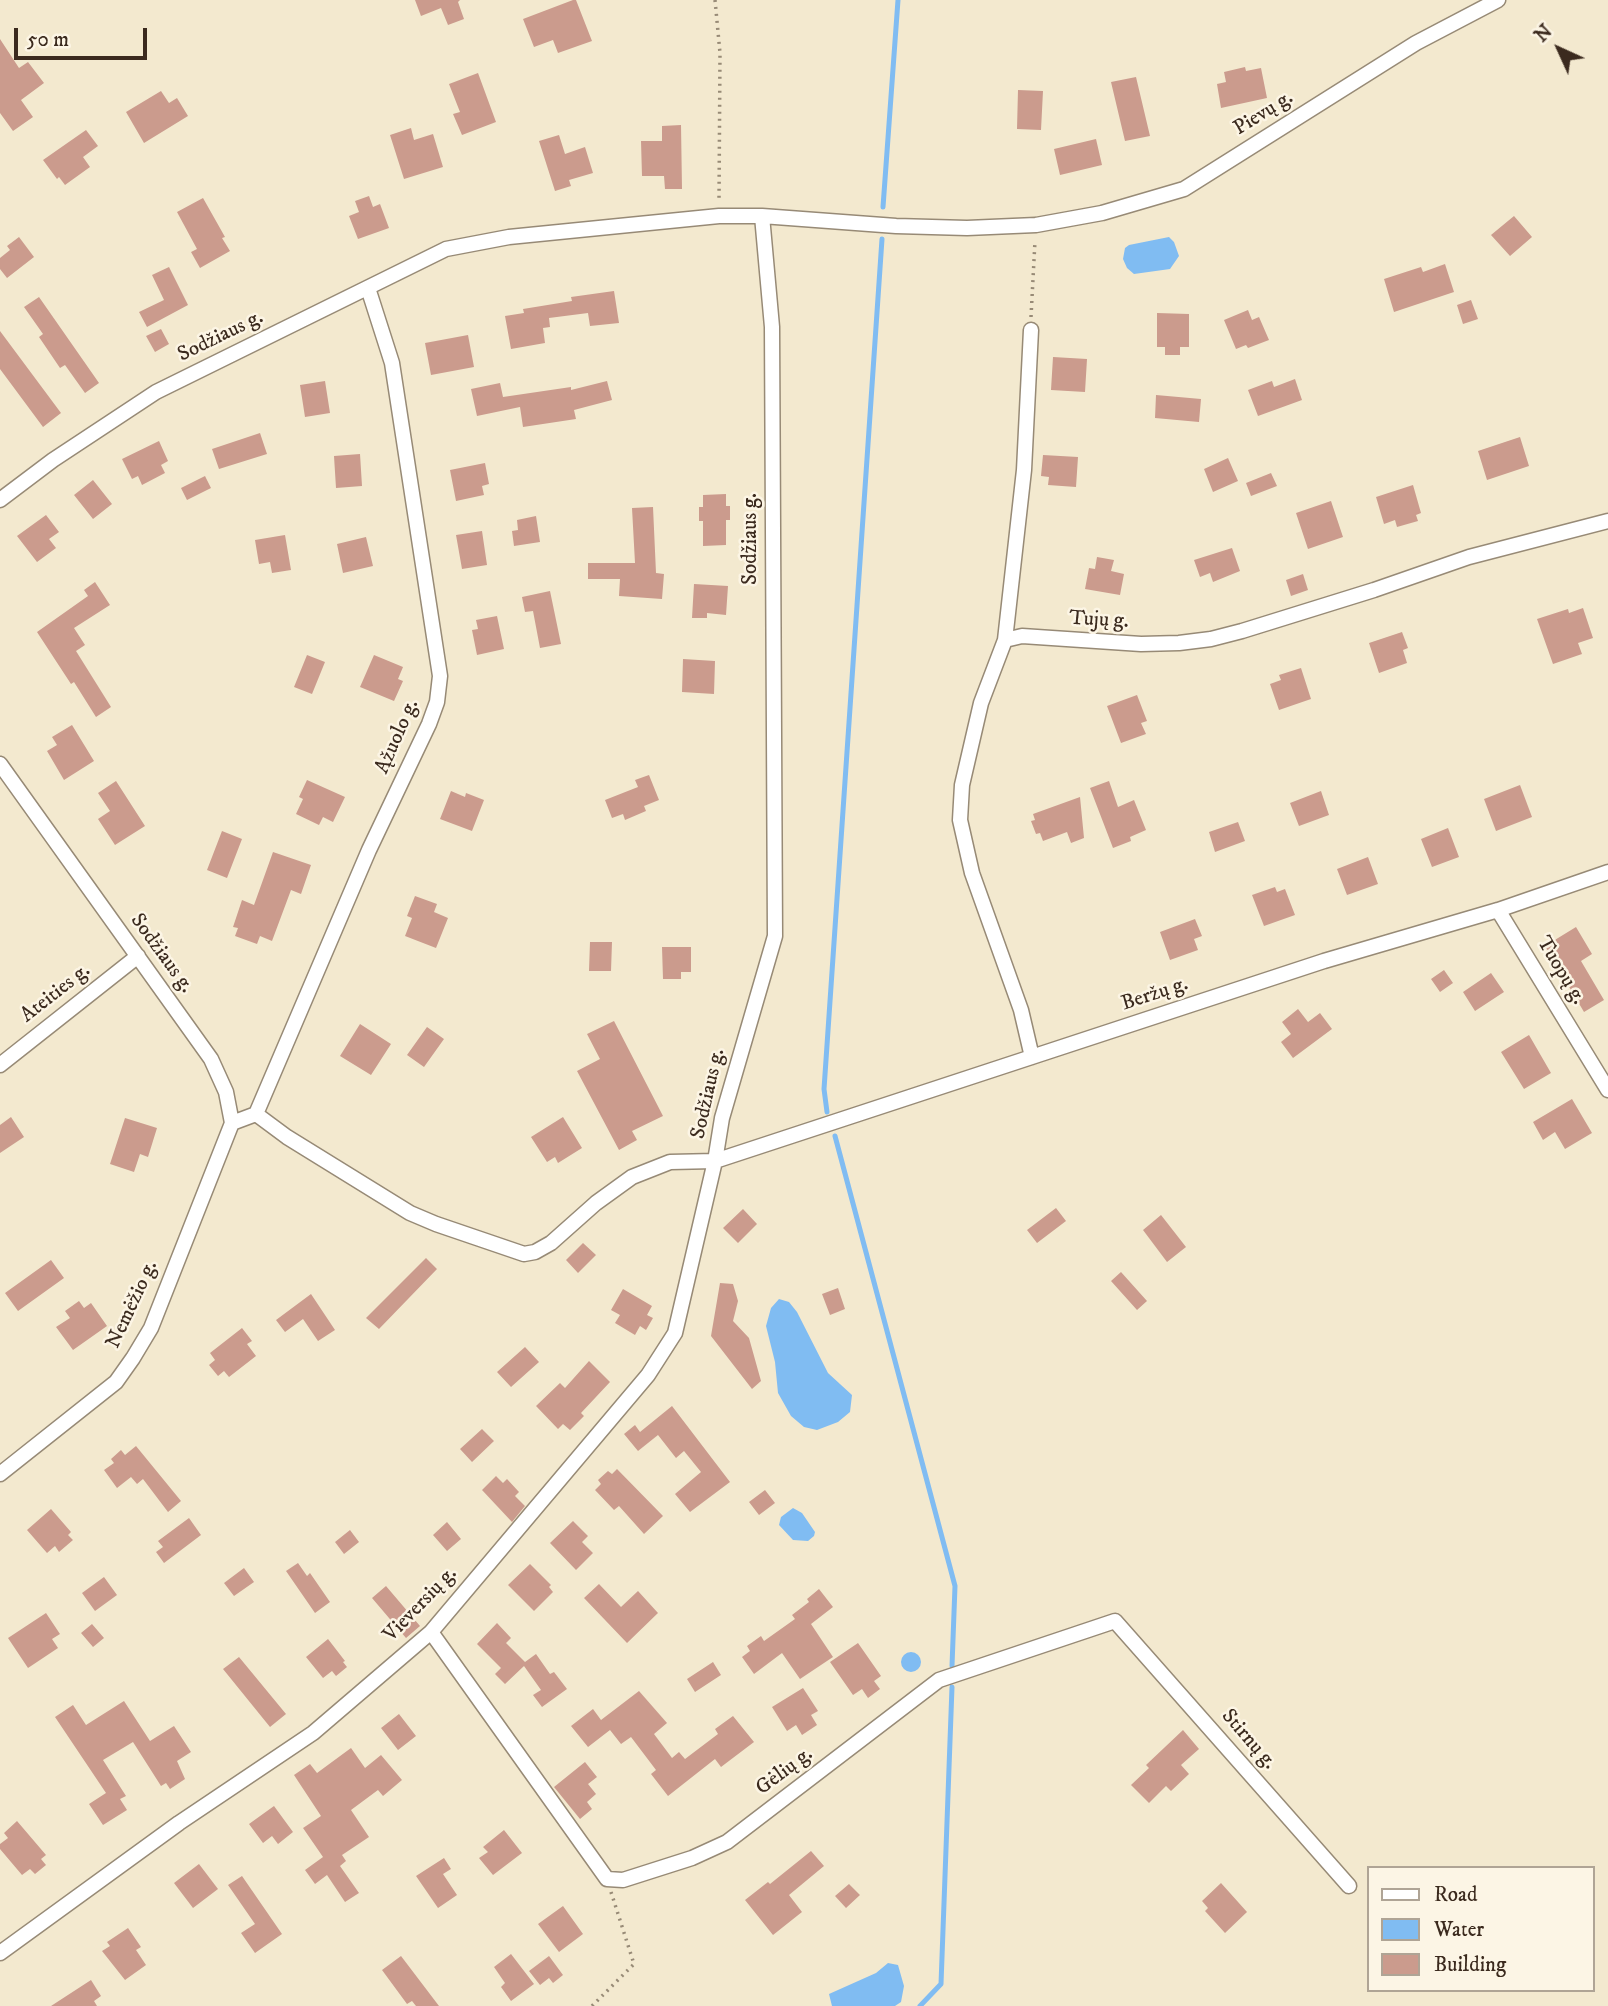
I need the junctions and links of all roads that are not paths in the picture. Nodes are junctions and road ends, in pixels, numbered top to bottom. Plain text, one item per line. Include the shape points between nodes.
1 (1498, 0) edge
2 (762, 216) junction
3 (368, 288) junction
4 (1031, 330) road end
5 (0, 500) edge
6 (1608, 521) edge
7 (1005, 640) junction
8 (0, 764) edge
9 (1608, 872) edge
10 (1498, 910) junction
11 (138, 956) junction
12 (1032, 1057) junction
13 (0, 1065) edge
14 (1608, 1090) edge
15 (256, 1114) junction
16 (232, 1123) junction
17 (715, 1161) junction
18 (0, 1474) edge
19 (1115, 1621) joint
20 (430, 1632) junction
21 (1349, 1886) dead end
22 (0, 1953) edge

1 - 2 street, Pievų g. via 1416,43 1184,189 1102,213 1036,225 897,226
2 - 3 street, Sodžiaus g. via 719,216 509,237 446,249
2 - 17 street, Sodžiaus g. via 772,327 775,936 722,1118
3 - 5 street, Sodžiaus g. via 156,393
3 - 15 street, Ąžuolo g. via 391,363 440,676 429,724 369,850
4 - 7 street via 1024,470
6 - 7 street, Tujų g. via 1469,557 1211,639 1154,644 1022,636
7 - 12 street via 981,703 962,785 960,820 972,873 1021,1010
8 - 11 street, Sodžiaus g.
9 - 10 street, Beržų g.
10 - 12 street, Beržų g. via 1324,961
10 - 14 street, Tuopų g.
11 - 13 street, Ateities g.
11 - 16 street, Sodžiaus g. via 211,1059 226,1092
12 - 17 street, Beržų g.
15 - 16 street
15 - 17 street, Sodžiaus g. via 410,1213 524,1254 551,1243 632,1177 670,1162
16 - 18 street, Nemėžio g. via 150,1328 128,1366 116,1382
17 - 20 street, Vieversių g. via 675,1332 648,1375
19 - 20 street, Gėlių g. via 939,1680 727,1843 624,1880 607,1879
19 - 21 street, Stirnų g.
20 - 22 street, Vieversių g. via 313,1733 178,1823

